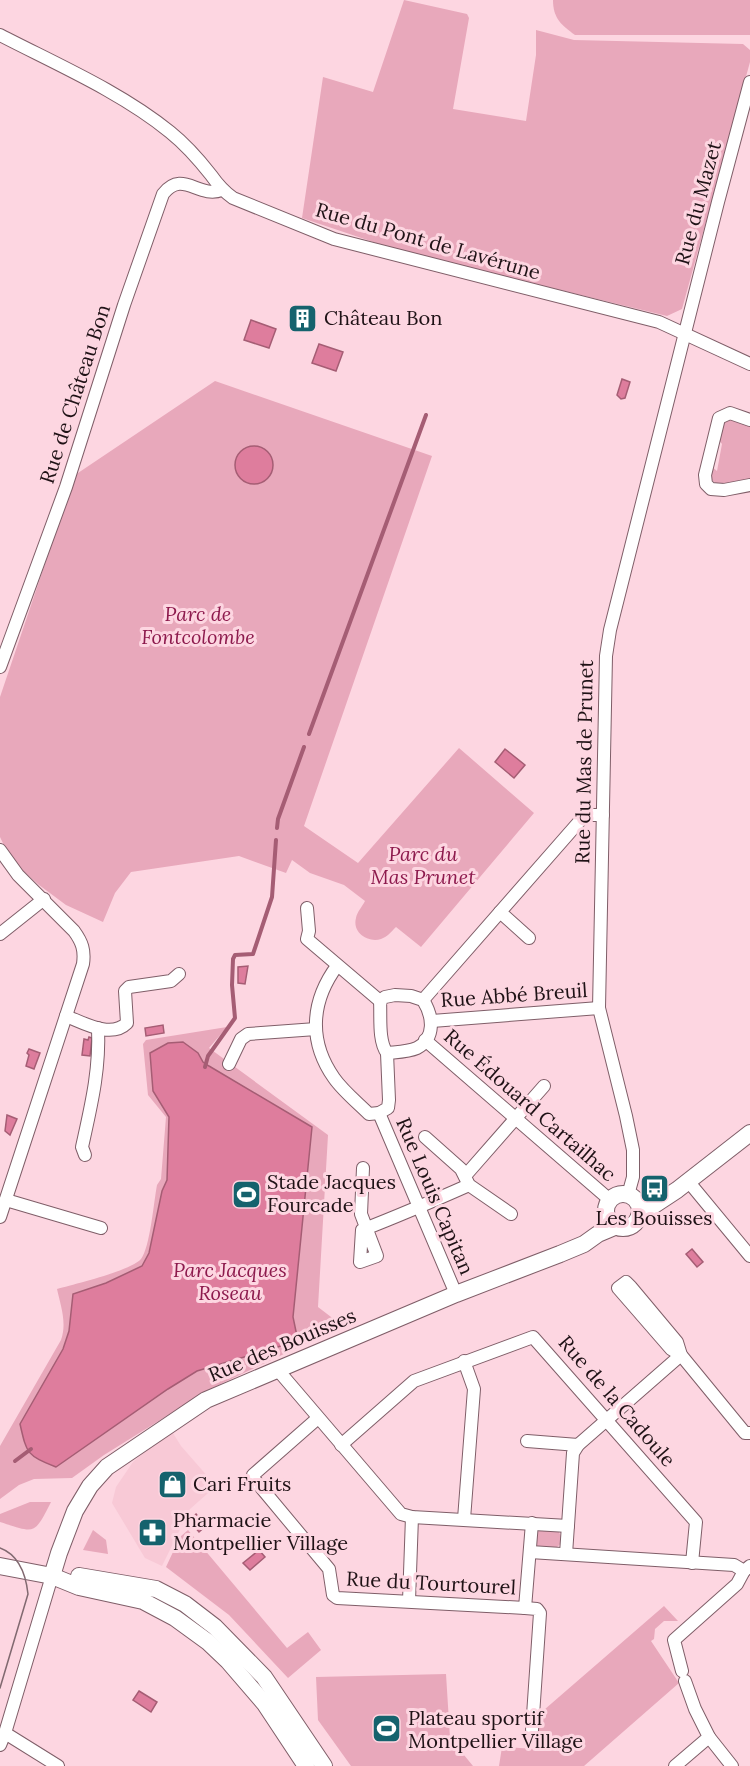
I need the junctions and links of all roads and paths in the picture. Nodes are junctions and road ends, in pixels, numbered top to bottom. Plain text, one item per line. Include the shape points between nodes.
1 (0, 34) edge
2 (750, 81) edge
3 (222, 190) junction
4 (684, 334) junction
5 (750, 364) edge
6 (750, 420) edge
7 (750, 485) edge
8 (0, 666) edge
9 (603, 815) junction
10 (0, 850) edge
11 (44, 899) junction
12 (307, 908) dead end
13 (500, 912) junction
14 (0, 934) edge
15 (530, 938) dead end
16 (337, 966) junction
17 (179, 974) dead end
18 (423, 1000) junction
19 (380, 1001) junction
20 (599, 1008) junction
21 (66, 1016) junction
22 (432, 1021) junction
23 (98, 1028) junction
24 (316, 1029) junction
25 (425, 1040) junction
26 (387, 1053) junction
27 (229, 1064) dead end
28 (544, 1086) dead end
29 (379, 1113) junction
30 (516, 1119) junction
31 (750, 1133) edge
32 (425, 1137) dead end
33 (85, 1155) dead end
34 (363, 1168) dead end
35 (0, 1176) edge
36 (467, 1181) junction
37 (688, 1181) junction
38 (10, 1185) junction
39 (6, 1200) junction
40 (634, 1203) junction
41 (608, 1206) junction
42 (419, 1207) junction
43 (511, 1214) dead end
44 (0, 1217) edge
45 (617, 1226) junction
46 (101, 1228) dead end
47 (598, 1234) junction
48 (750, 1256) edge
49 (456, 1294) junction
50 (681, 1355) junction
51 (464, 1361) junction
52 (277, 1369) junction
53 (318, 1418) junction
54 (607, 1421) junction
55 (750, 1433) edge
56 (527, 1441) dead end
57 (341, 1445) junction
58 (578, 1445) junction
59 (412, 1516) junction
60 (464, 1519) junction
61 (532, 1523) junction
62 (568, 1526) junction
63 (530, 1552) junction
64 (566, 1554) junction
65 (692, 1563) junction
66 (0, 1566) edge
67 (747, 1569) edge
68 (52, 1576) junction
69 (409, 1601) junction
70 (525, 1608) junction
71 (532, 1730) dead end
72 (5, 1733) junction
73 (709, 1737) junction
74 (0, 1746) edge
75 (56, 1765) edge
76 (306, 1766) edge
77 (324, 1766) edge
78 (675, 1766) edge
79 (732, 1766) edge

1 - 3 street, Rue du Pont de Lavérune via 103,88 152,119 172,134
2 - 4 street, Rue du Mazet
3 - 4 street, Rue du Pont de Lavérune via 334,239 659,322
3 - 8 street, Rue de Château Bon via 215,193 179,182 163,194 66,487
4 - 5 street, Rue du Pont de Lavérune
4 - 9 street, Rue du Mas de Prunet via 610,630 606,656
6 - 7 street via 730,413 719,418 705,470 706,484 711,489
9 - 13 street via 585,815
9 - 20 street, Rue du Mas de Prunet
10 - 11 street via 18,875
11 - 14 street
11 - 21 street via 74,931 85,953
12 - 16 street via 307,939
13 - 15 street
13 - 18 street
16 - 19 street
16 - 24 street, Rue Louis Capitan via 323,986
17 - 23 street via 171,981 129,987 125,991 127,1023 112,1031
18 - 19 street via 395,994
18 - 22 street
19 - 26 street via 382,1041
20 - 22 street, Rue Abbé Breuil
20 - 40 street, Rue du Mas de Prunet via 633,1150
21 - 23 street
21 - 38 street
22 - 25 street
23 - 33 street via 94,1097 82,1147
24 - 27 street via 248,1034 241,1039
24 - 29 street, Rue Louis Capitan via 323,1061 335,1080 369,1114
25 - 26 street via 416,1048
25 - 30 street, Rue Édouard Cartailhac
26 - 29 street, Rue Louis Capitan via 388,1108
28 - 30 street
29 - 42 street, Rue Louis Capitan
30 - 36 street
30 - 41 street, Rue Édouard Cartailhac
31 - 37 street
32 - 36 street via 461,1169
34 - 42 street via 361,1214 366,1229
35 - 38 street
36 - 42 street
36 - 43 street
37 - 40 street via 657,1203
37 - 48 street
38 - 39 street
39 - 44 street
39 - 46 street
40 - 41 street via 619,1195
40 - 45 street via 631,1226
41 - 45 street via 610,1221
41 - 47 street
42 - 49 street, Rue Louis Capitan
45 - 47 street, Rue des Bouisses
47 - 49 street, Rue des Bouisses via 584,1244
49 - 52 street, Rue des Bouisses
50 - 50 street via 677,1342 631,1287 626,1282 618,1288 671,1350
50 - 54 street
50 - 55 street via 745,1433
51 - 54 street, Rue de la Cadoule via 536,1338
51 - 57 street, Rue de la Cadoule via 414,1381
51 - 60 street via 474,1389
52 - 53 street
52 - 68 street, Rue des Bouisses via 206,1400 107,1467 75,1511
53 - 57 street
53 - 69 street, Rue du Tourtourel via 253,1475 254,1479 329,1569 333,1595
54 - 58 street
54 - 65 street, Rue de la Cadoule via 696,1522
56 - 58 street
57 - 59 street via 401,1514
58 - 62 street via 573,1453
59 - 60 street
59 - 69 street
60 - 61 street
61 - 62 street
61 - 63 street, Rue du Tourtourel
62 - 64 street
63 - 64 street
63 - 70 street, Rue du Tourtourel
64 - 65 street
65 - 67 street
66 - 68 street
67 - 73 street via 737,1584 674,1640 695,1709
68 - 72 street
68 - 76 street via 79,1587 143,1601 208,1642 265,1704
68 - 77 street via 70,1575 156,1589 185,1604 215,1627 264,1677
69 - 70 street, Rue du Tourtourel
70 - 71 street via 540,1613
72 - 74 street
72 - 75 street
73 - 78 street
73 - 79 street

